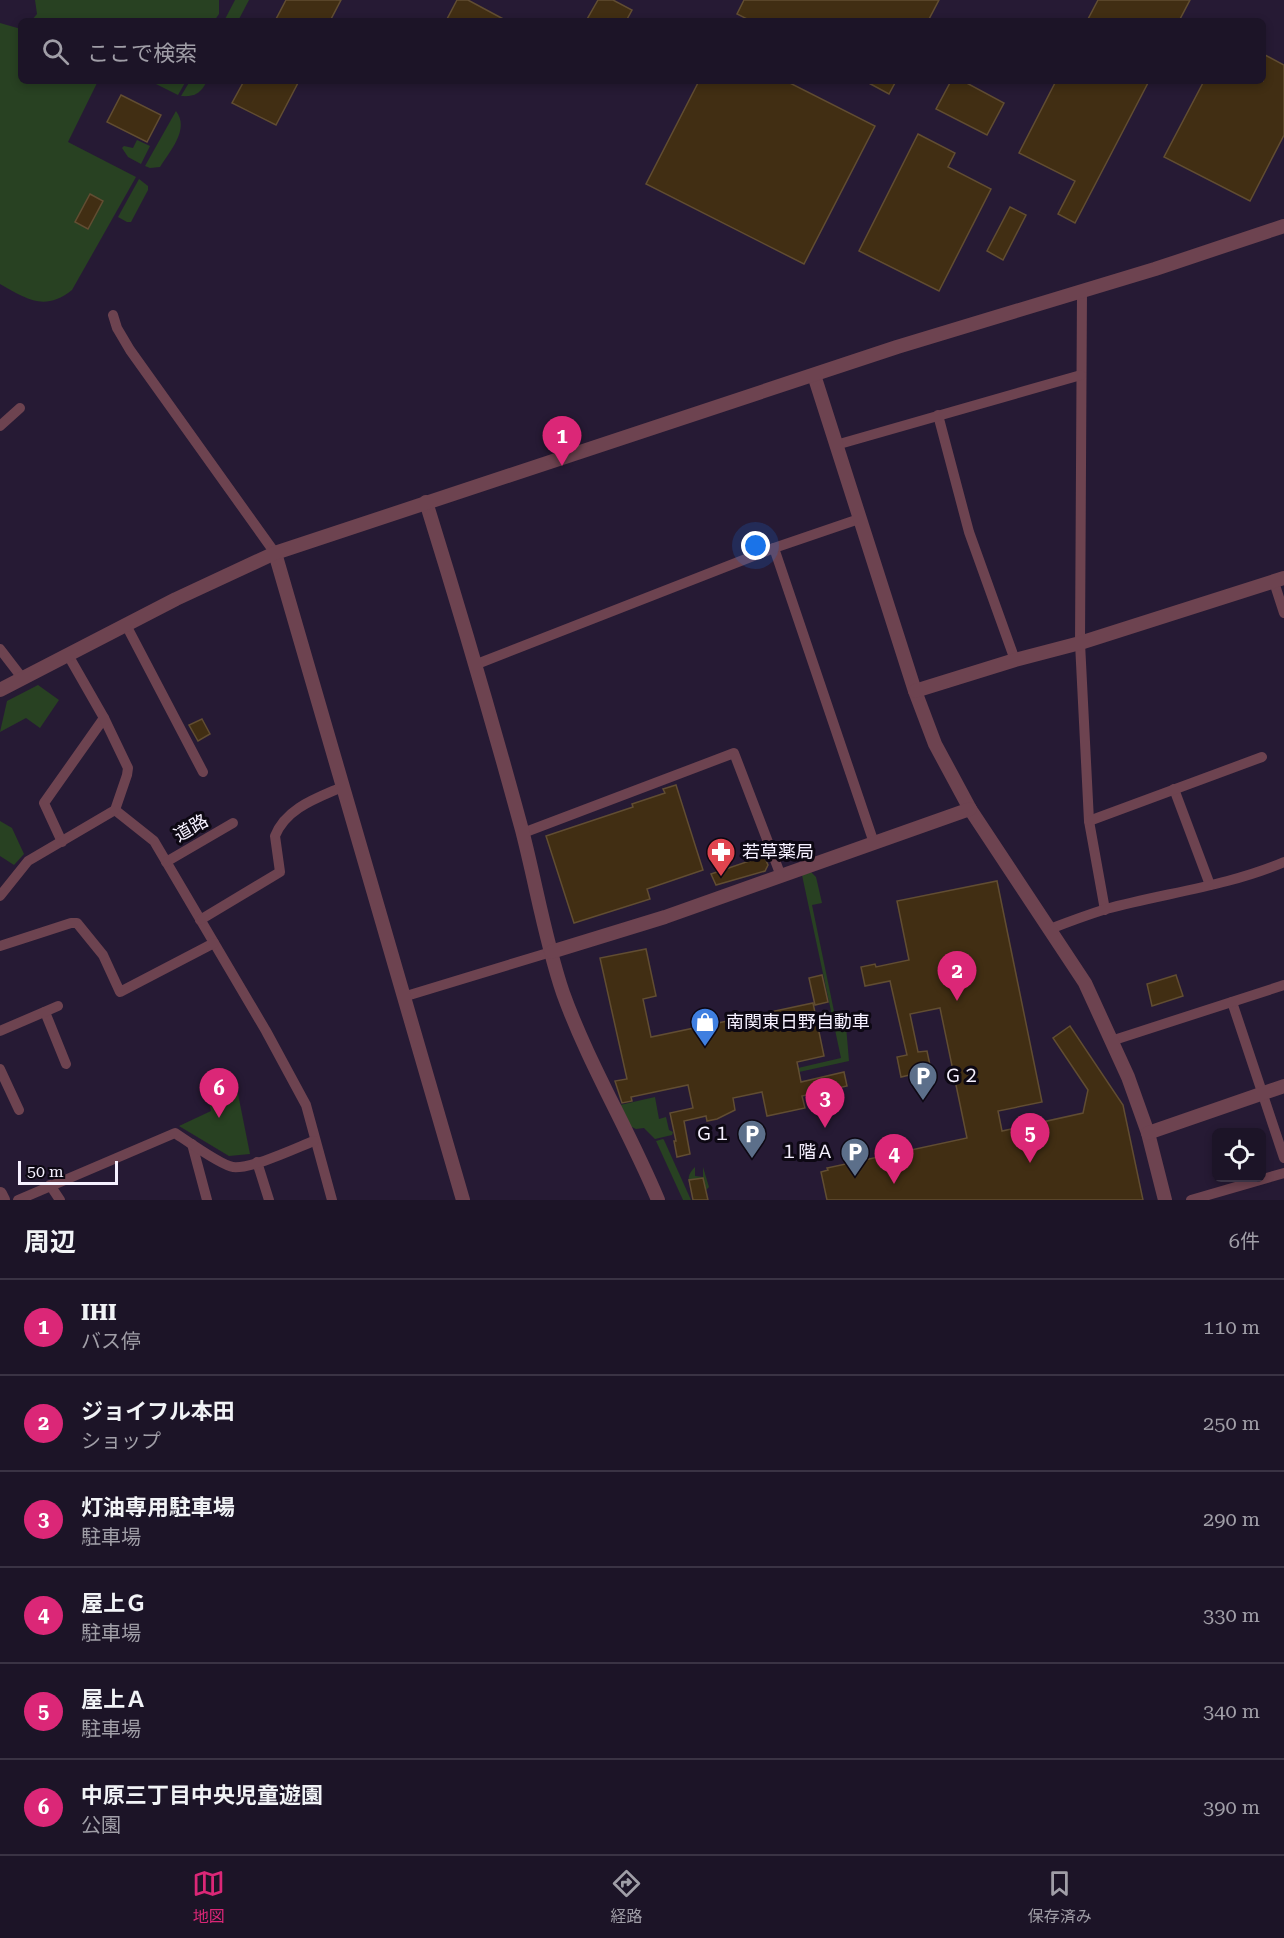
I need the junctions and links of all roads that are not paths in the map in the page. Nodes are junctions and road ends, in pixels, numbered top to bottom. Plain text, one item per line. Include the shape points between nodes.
1 (1284, 226) edge
2 (1082, 291) junction
3 (113, 315) dead end
4 (813, 375) junction
5 (1081, 375) junction
6 (20, 408) dead end
7 (939, 415) junction
8 (0, 426) edge
9 (836, 445) junction
10 (426, 502) junction
11 (859, 519) junction
12 (774, 548) junction
13 (275, 553) junction
14 (1279, 580) edge
15 (1284, 614) edge
16 (126, 625) junction
17 (1080, 644) junction
18 (0, 649) edge
19 (68, 655) junction
20 (1015, 660) junction
21 (477, 664) junction
22 (23, 679) junction
23 (0, 690) edge
24 (915, 692) junction
25 (104, 718) junction
26 (1262, 757) dead end
27 (203, 772) dead end
28 (342, 787) junction
29 (1174, 789) junction
30 (970, 809) junction
31 (115, 810) junction
32 (1089, 821) junction
33 (233, 823) dead end
34 (523, 833) junction
35 (62, 842) junction
36 (874, 843) junction
37 (166, 862) junction
38 (1284, 862) edge
39 (781, 876) junction
40 (1210, 885) junction
41 (0, 896) edge
42 (1105, 910) junction
43 (200, 920) junction
44 (1050, 929) junction
45 (214, 943) junction
46 (0, 946) edge
47 (551, 952) junction
48 (1284, 985) edge
49 (403, 997) junction
50 (1232, 1002) junction
51 (58, 1006) dead end
52 (45, 1012) junction
53 (0, 1031) edge
54 (1111, 1041) junction
55 (66, 1064) dead end
56 (0, 1070) edge
57 (1284, 1086) edge
58 (1261, 1093) junction
59 (19, 1110) dead end
60 (1148, 1133) junction
61 (315, 1141) junction
62 (192, 1144) junction
63 (1284, 1158) edge
64 (257, 1162) junction
65 (1284, 1173) edge
66 (50, 1185) junction
67 (0, 1194) edge
68 (1216, 1197) edge
69 (3, 1200) edge
70 (18, 1200) edge
71 (60, 1200) edge
72 (207, 1200) edge
73 (268, 1200) edge
74 (332, 1200) edge
75 (463, 1200) edge
76 (658, 1200) edge
77 (1166, 1200) edge
78 (1191, 1200) edge

1 - 2 street
2 - 4 street
2 - 5 street
3 - 13 street via 130,350
4 - 9 street
4 - 10 street
5 - 7 street
5 - 17 street
6 - 8 street
7 - 9 street
7 - 20 street via 969,532
9 - 11 street
10 - 13 street
10 - 21 street
11 - 12 street
11 - 24 street
12 - 21 street
12 - 36 street
13 - 16 street
13 - 28 street
14 - 15 street
14 - 17 street
16 - 19 street
16 - 27 street
17 - 20 street
17 - 32 street
18 - 22 street
19 - 22 street
19 - 25 street
20 - 24 street
21 - 34 street
22 - 23 street
24 - 30 street via 935,744
25 - 31 street via 128,768
25 - 35 street via 44,803
26 - 29 street
28 - 43 street via 298,807 277,831 280,872
28 - 49 street
29 - 32 street
29 - 40 street
30 - 36 street
30 - 44 street
31 - 35 street
31 - 37 street via 154,841
32 - 42 street
33 - 37 street, 道路
34 - 39 street via 734,753
34 - 47 street
35 - 41 street via 28,861
36 - 39 street
37 - 43 street
38 - 40 street
39 - 47 street
40 - 42 street
42 - 44 street
43 - 45 street
44 - 54 street via 1085,983
45 - 46 street via 120,992 103,955 77,923
45 - 61 street via 306,1105
47 - 49 street
47 - 76 street via 591,1062
48 - 50 street
49 - 75 street
50 - 54 street
50 - 58 street
51 - 52 street
52 - 53 street
52 - 55 street
54 - 60 street
56 - 59 street
57 - 58 street
58 - 60 street
58 - 63 street
60 - 77 street
61 - 64 street
61 - 74 street
62 - 64 street via 231,1167
62 - 66 street via 176,1133
62 - 72 street
64 - 73 street
65 - 68 street
66 - 70 street
66 - 71 street
67 - 69 street
68 - 78 street

